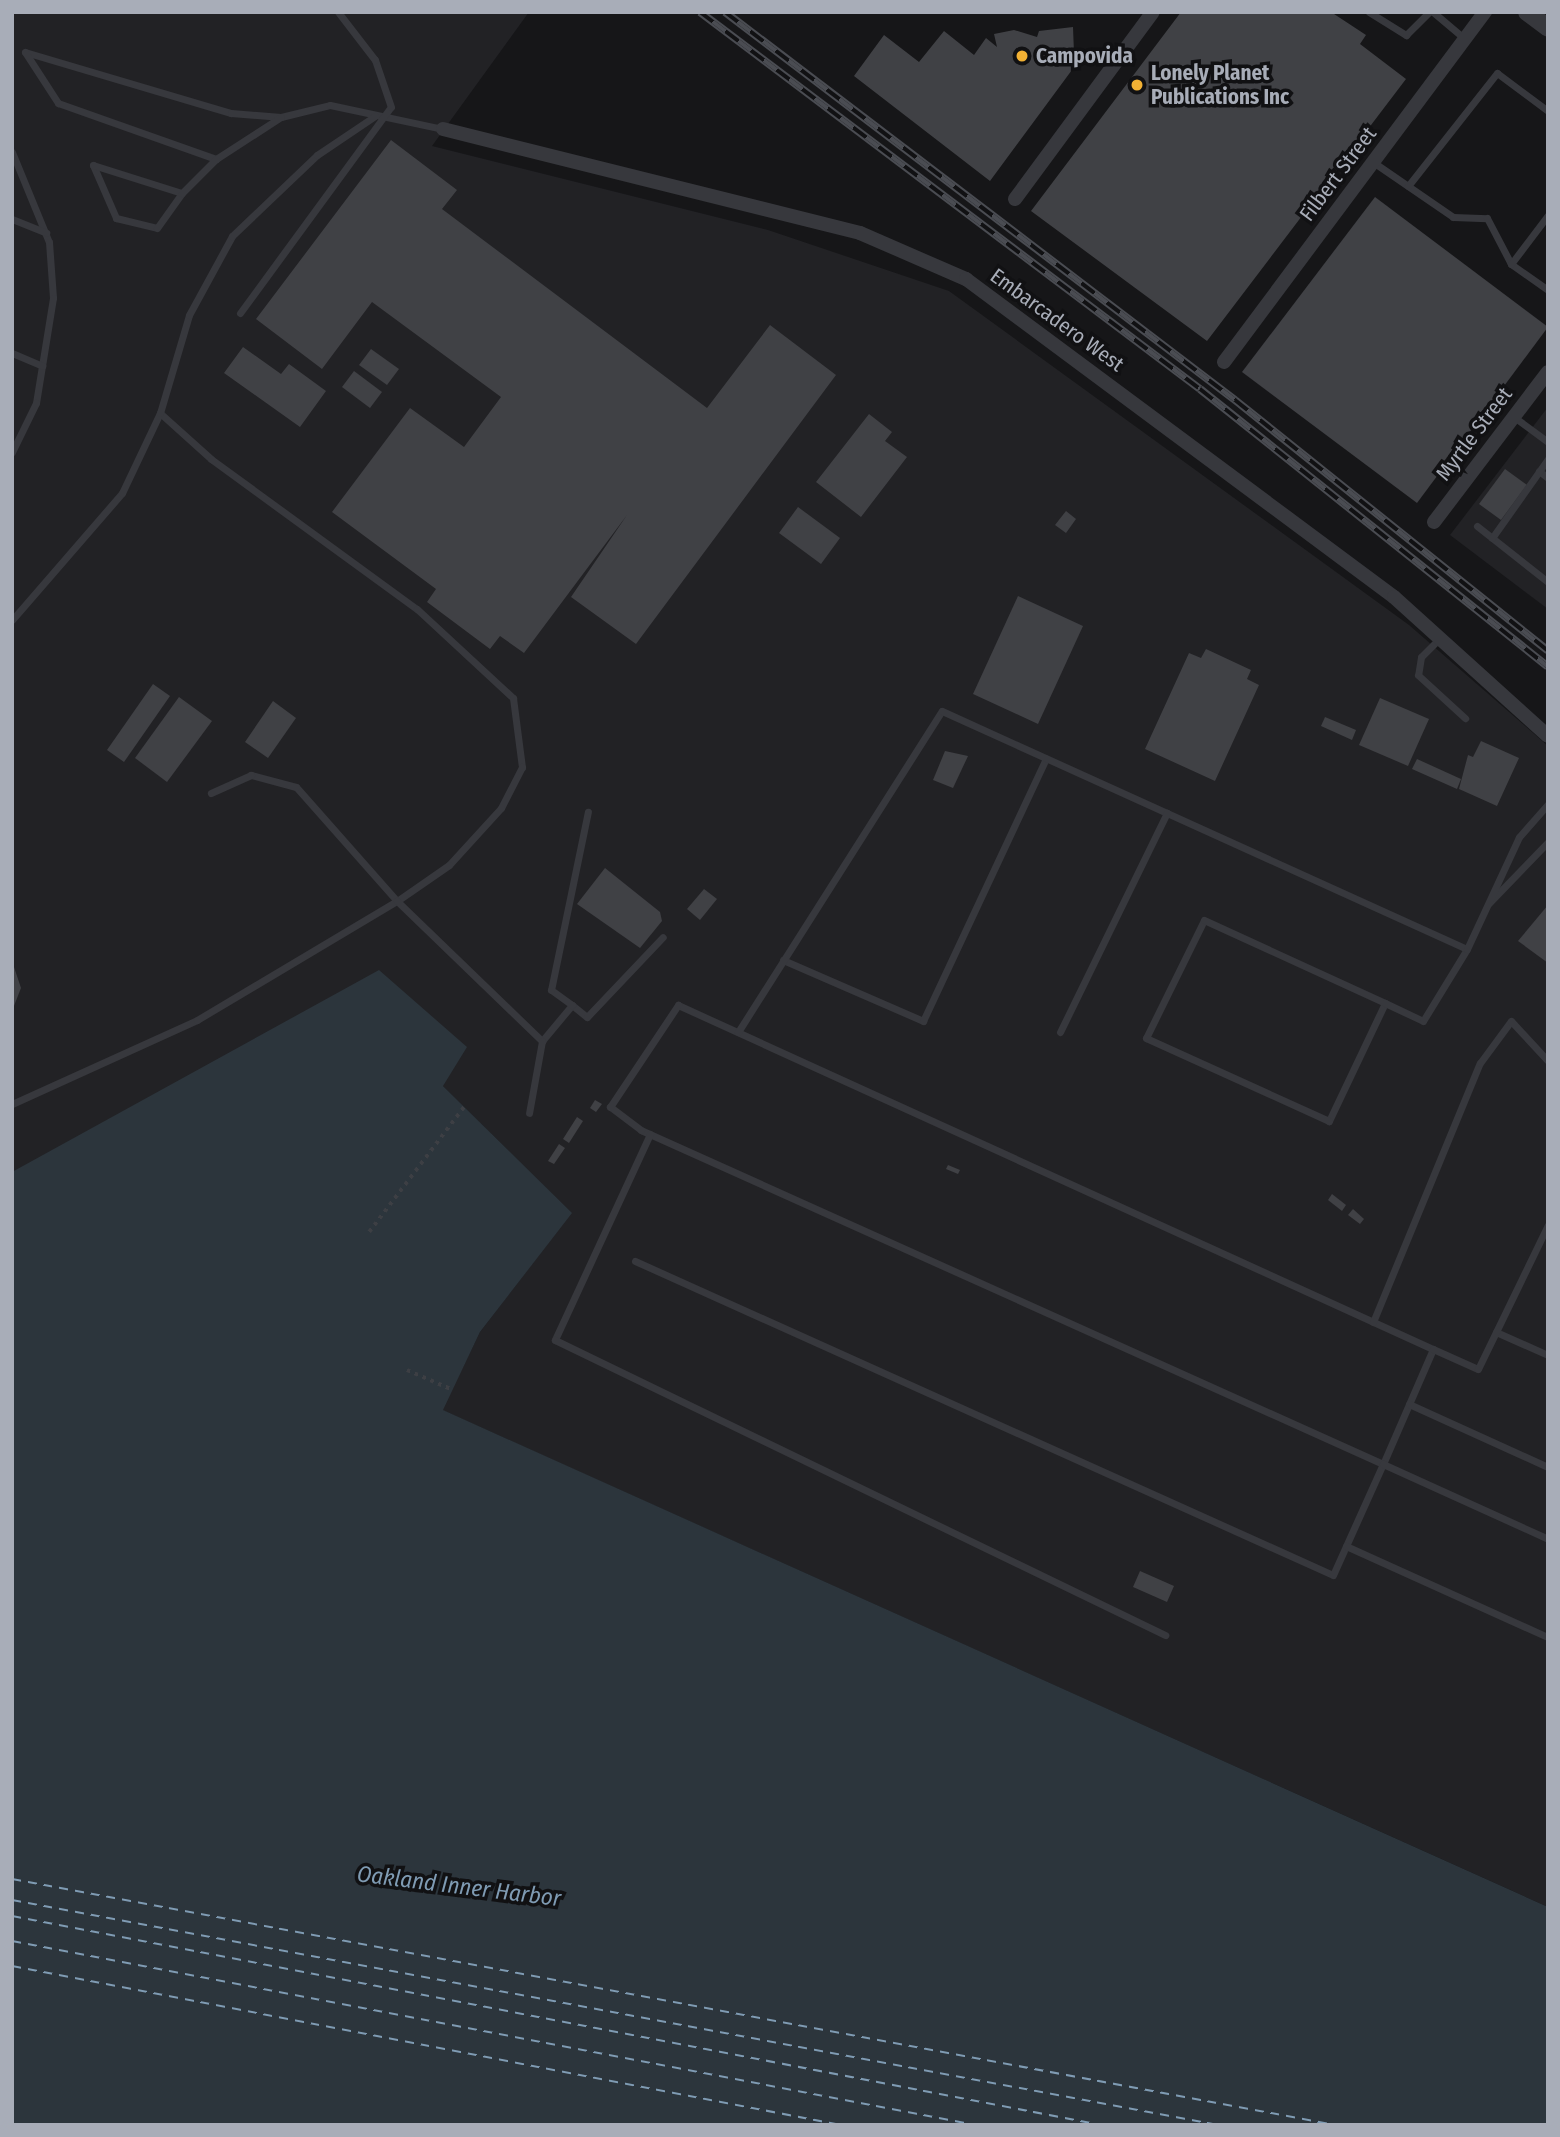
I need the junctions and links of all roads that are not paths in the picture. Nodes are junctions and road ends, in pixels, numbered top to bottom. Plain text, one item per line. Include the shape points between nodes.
1 (338, 12) edge
2 (1153, 12) edge
3 (1369, 12) edge
4 (1431, 12) edge
5 (1485, 12) edge
6 (1527, 12) edge
7 (1548, 28) edge
8 (1465, 39) junction
9 (1548, 111) edge
10 (375, 116) junction
11 (386, 116) junction
12 (281, 117) junction
13 (443, 129) joint
14 (12, 152) edge
15 (216, 159) junction
16 (1373, 162) junction
17 (1408, 186) junction
18 (182, 192) junction
19 (1015, 199) dead end
20 (1548, 215) edge
21 (12, 219) edge
22 (46, 233) junction
23 (1511, 264) junction
24 (1548, 290) edge
25 (240, 313) dead end
26 (12, 354) edge
27 (1224, 362) dead end
28 (42, 366) junction
29 (1548, 372) edge
30 (160, 413) junction
31 (1514, 417) junction
32 (1548, 442) edge
33 (12, 452) edge
34 (1548, 459) edge
35 (1539, 471) junction
36 (1548, 478) edge
37 (1434, 522) dead end
38 (1477, 526) dead end
39 (1492, 538) junction
40 (1548, 582) edge
41 (12, 621) edge
42 (1442, 636) junction
43 (1465, 718) dead end
44 (1548, 736) edge
45 (1046, 758) junction
46 (211, 793) dead end
47 (1548, 804) edge
48 (588, 812) dead end
49 (1167, 813) junction
50 (1548, 842) edge
51 (397, 901) junction
52 (1483, 908) junction
53 (663, 937) dead end
54 (1467, 949) junction
55 (783, 960) junction
56 (1385, 1003) junction
57 (572, 1005) junction
58 (1059, 1031) dead end
59 (738, 1032) junction
60 (542, 1041) junction
61 (1548, 1061) edge
62 (12, 1104) edge
63 (529, 1113) dead end
64 (650, 1134) junction
65 (1548, 1226) edge
66 (635, 1261) dead end
67 (1373, 1322) junction
68 (1496, 1332) junction
69 (1433, 1349) junction
70 (1548, 1355) edge
71 (1409, 1404) junction
72 (1383, 1464) junction
73 (1548, 1467) edge
74 (1548, 1539) edge
75 (1346, 1546) junction
76 (1166, 1635) dead end
77 (1548, 1637) edge

1 - 11 lane via 383,76 391,107
2 - 19 street
3 - 4 lane via 1406,35
4 - 8 lane
5 - 8 street, Filbert Street
6 - 7 street
8 - 16 street, Filbert Street
9 - 17 lane via 1497,73
10 - 11 lane
10 - 12 lane via 330,105
10 - 30 lane via 317,155 232,236 189,315
11 - 13 lane
11 - 25 lane
12 - 15 lane
12 - 15 lane via 231,113 24,52 58,103
13 - 42 street, Embarcadero West via 860,233 934,262 996,300
14 - 22 lane
15 - 18 lane
16 - 17 lane
16 - 27 street, Filbert Street
17 - 23 lane via 1453,217 1487,219
18 - 18 lane via 169,189 93,165 116,218 157,229
20 - 23 lane
21 - 22 lane
22 - 28 lane via 53,298
23 - 24 lane
26 - 28 lane
28 - 33 lane via 36,403
29 - 31 street, Myrtle Street
30 - 41 lane via 122,493
30 - 51 lane via 211,459 416,609 513,698 522,767 501,808 449,865
31 - 32 lane
31 - 37 street, Myrtle Street
34 - 35 lane
35 - 36 lane
35 - 39 lane
38 - 39 lane
39 - 40 lane
42 - 43 lane via 1421,657 1418,675
42 - 44 street, Embarcadero West
45 - 49 lane
45 - 55 lane via 942,711
45 - 55 lane via 923,1021
46 - 51 lane via 251,775 296,787
47 - 52 lane via 1519,837
48 - 57 lane via 551,990
49 - 54 lane
49 - 58 lane
50 - 52 lane
51 - 60 lane
51 - 62 lane via 197,1020
52 - 54 lane
53 - 57 lane via 587,1017
54 - 56 lane via 1423,1021
55 - 59 lane
56 - 56 lane via 1204,920 1146,1038 1329,1121
57 - 60 lane
59 - 64 lane via 678,1005 610,1107
59 - 67 lane
60 - 63 lane
61 - 67 lane via 1511,1021 1480,1063
64 - 72 lane
64 - 76 lane via 555,1340
65 - 68 lane
66 - 75 lane via 1333,1575
67 - 69 lane
68 - 69 lane via 1478,1369
68 - 70 lane
69 - 71 lane
71 - 72 lane
71 - 73 lane
72 - 74 lane
72 - 75 lane
75 - 77 lane

